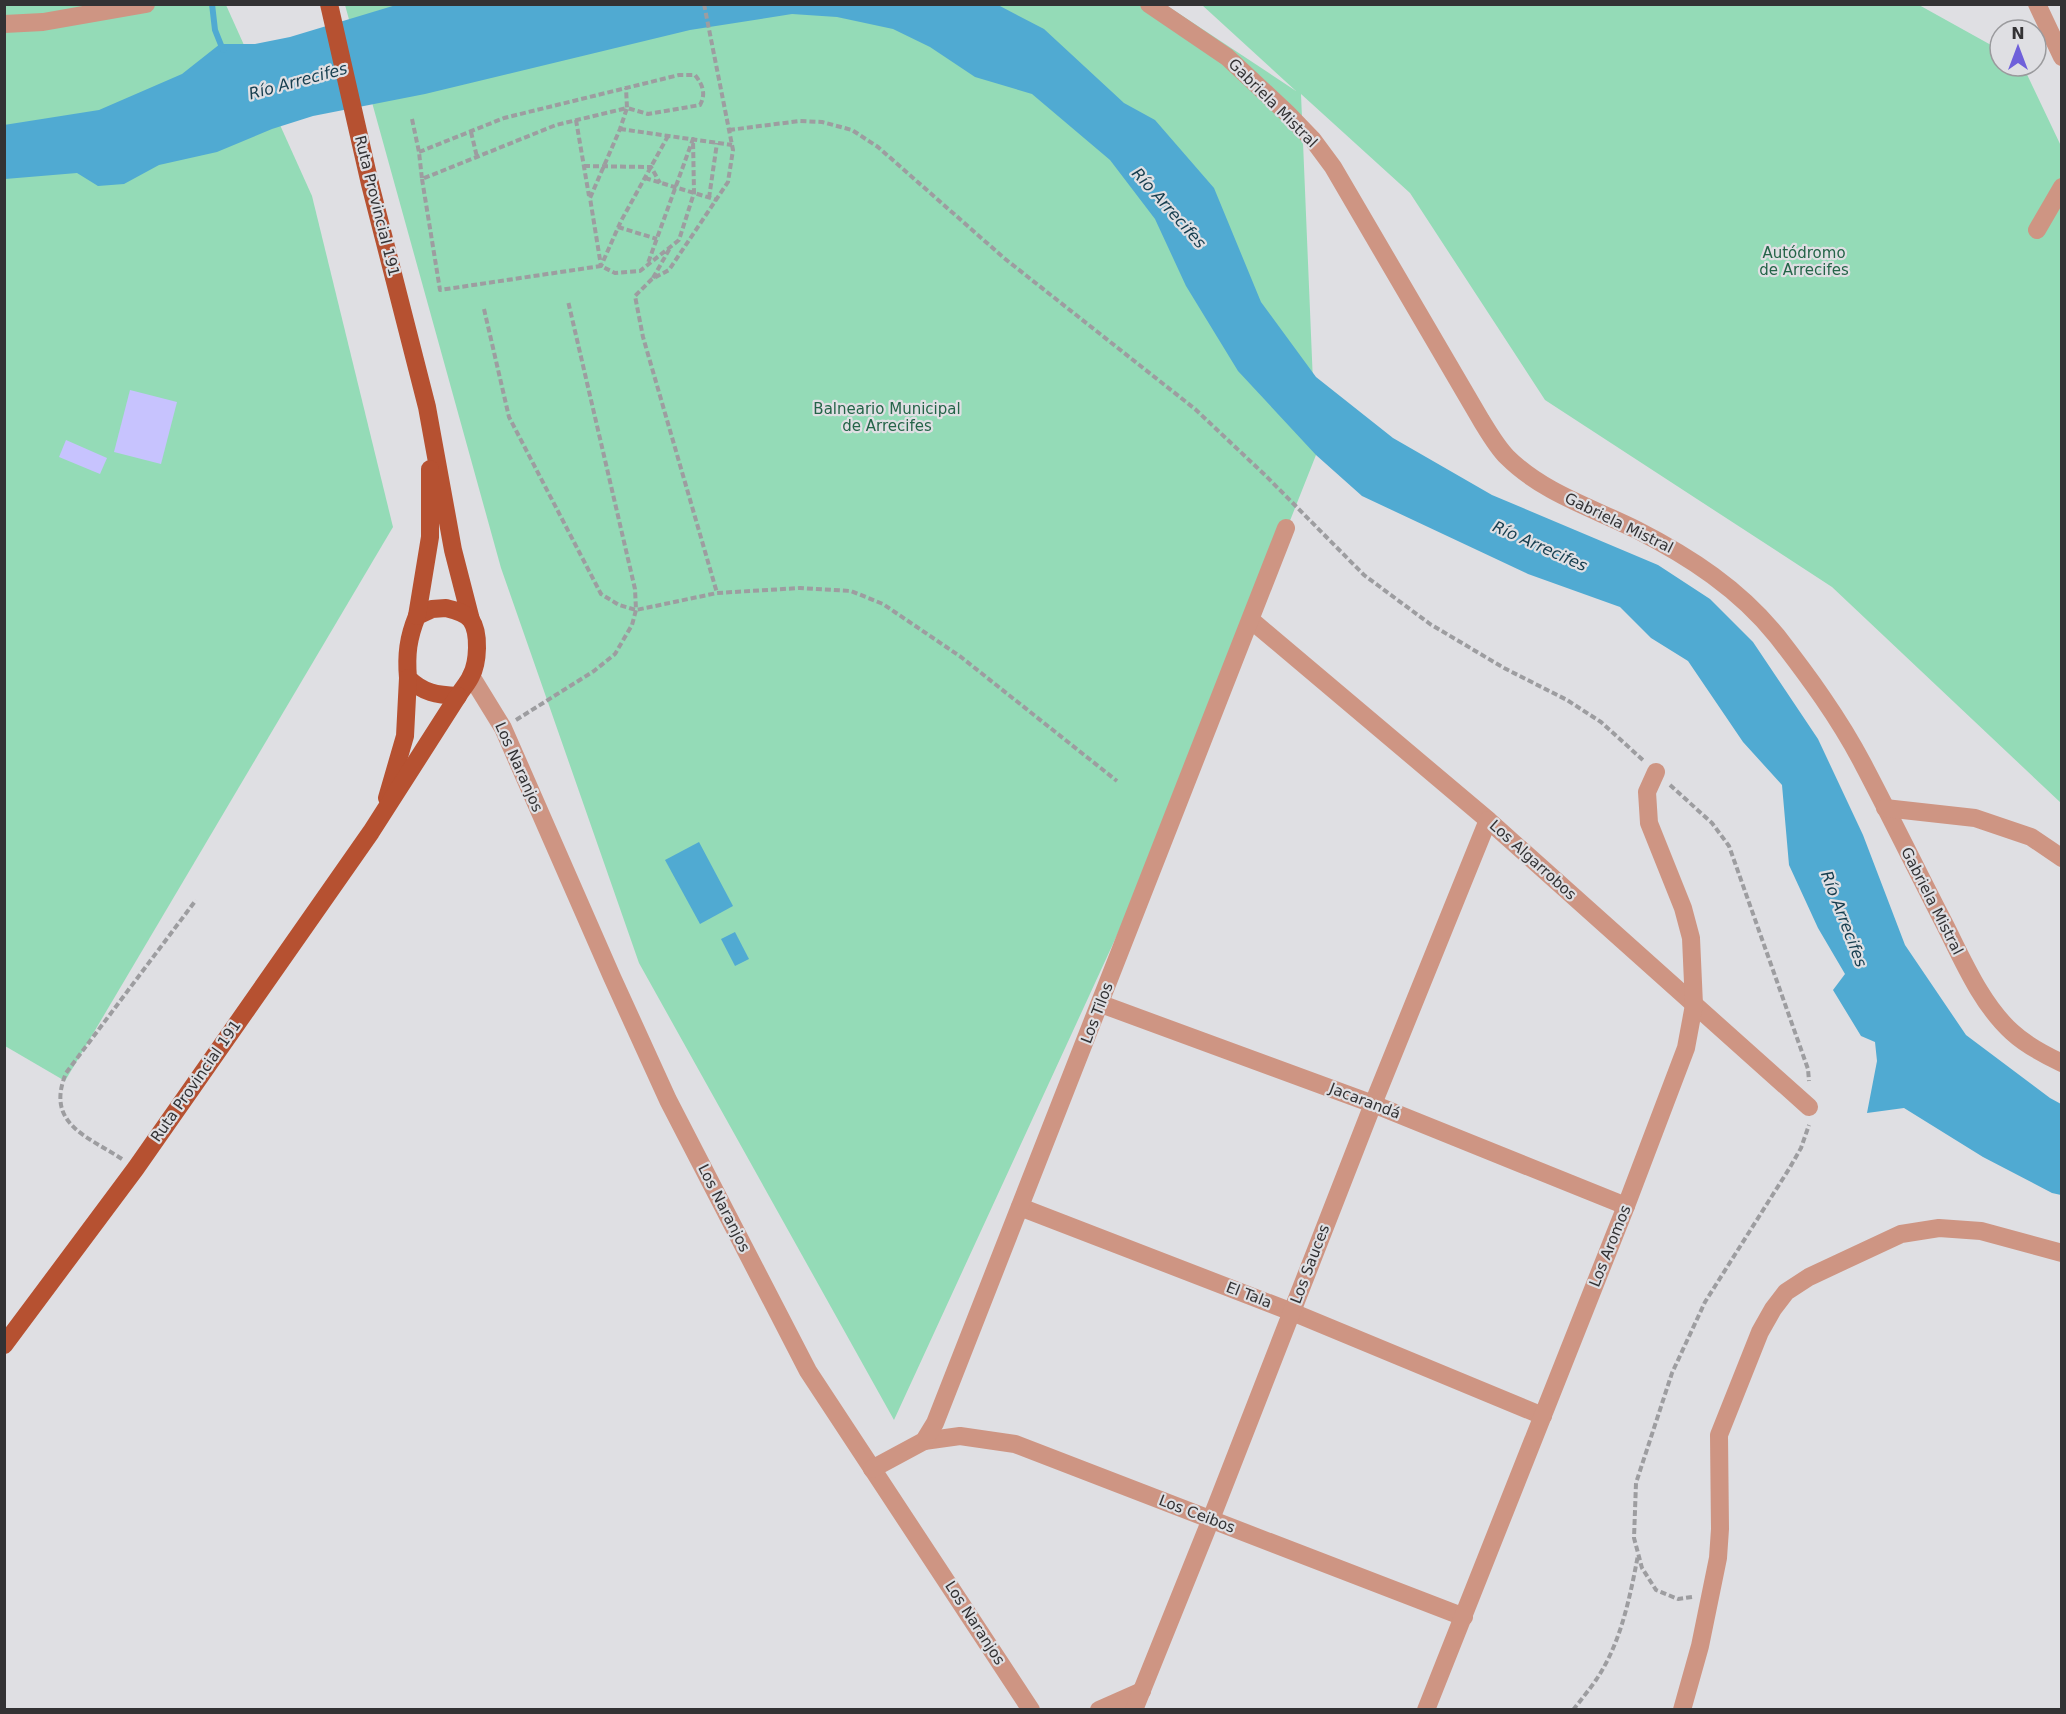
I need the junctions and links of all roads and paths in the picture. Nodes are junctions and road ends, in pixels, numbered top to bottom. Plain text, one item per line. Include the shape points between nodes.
1 (146, 4) edge
2 (329, 4) edge
3 (704, 4) edge
4 (1149, 4) edge
5 (2037, 4) edge
6 (4, 24) edge
7 (2061, 57) edge
8 (626, 88) junction
9 (627, 108) junction
10 (412, 119) dead end
11 (576, 120) junction
12 (620, 129) junction
13 (471, 132) junction
14 (668, 136) junction
15 (693, 139) junction
16 (717, 143) junction
17 (732, 145) junction
18 (419, 152) junction
19 (477, 158) junction
20 (584, 166) junction
21 (604, 166) junction
22 (651, 167) junction
23 (645, 178) junction
24 (422, 179) junction
25 (660, 183) junction
26 (2061, 187) edge
27 (676, 188) junction
28 (694, 193) junction
29 (590, 198) junction
30 (710, 198) junction
31 (717, 200) junction
32 (618, 227) junction
33 (2037, 230) dead end
34 (657, 239) junction
35 (672, 245) junction
36 (648, 263) junction
37 (601, 266) junction
38 (652, 279) junction
39 (568, 301) dead end
40 (483, 309) dead end
41 (427, 407) junction
42 (1286, 528) dead end
43 (717, 593) junction
44 (636, 610) junction
45 (417, 616) junction
46 (471, 620) junction
47 (1251, 620) junction
48 (471, 676) junction
49 (408, 678) junction
50 (458, 696) junction
51 (503, 728) junction
52 (1656, 772) dead end
53 (1117, 781) dead end
54 (1885, 808) junction
55 (382, 814) junction
56 (1488, 820) junction
57 (2061, 858) edge
58 (196, 900) dead end
59 (1101, 1004) junction
60 (1694, 1005) junction
61 (2061, 1064) edge
62 (1373, 1104) junction
63 (1809, 1107) dead end
64 (136, 1168) junction
65 (1626, 1206) junction
66 (1020, 1207) junction
67 (2061, 1253) edge
68 (1292, 1312) junction
69 (4, 1345) edge
70 (1543, 1416) junction
71 (924, 1441) junction
72 (872, 1469) junction
73 (1211, 1519) junction
74 (1638, 1554) dead end
75 (1464, 1617) junction
76 (1142, 1691) junction
77 (1032, 1710) edge
78 (1099, 1710) edge
79 (1134, 1710) edge
80 (1426, 1710) edge
81 (1573, 1710) edge
82 (1682, 1710) edge

1 - 6 street via 54,20
2 - 41 main road, Ruta Provincial 191
3 - 17 path
4 - 54 street, Gabriela Mistral via 1227,57 1313,140 1507,457 1560,495 1686,556 1734,591 1807,674
5 - 7 street
8 - 9 path
8 - 9 path via 695,75 704,89 700,105 648,114
8 - 13 path via 504,118
9 - 11 path
9 - 12 path
10 - 18 path
11 - 19 path
11 - 20 path
12 - 14 path
12 - 21 path
13 - 18 path
13 - 19 path
14 - 15 path
14 - 22 path
15 - 16 path
15 - 27 path
15 - 28 path
16 - 17 path
16 - 30 path
17 - 31 path via 728,182
18 - 24 path
19 - 24 path
20 - 21 path
20 - 29 path
21 - 22 path
21 - 29 path
22 - 23 path
22 - 25 path
23 - 25 path
23 - 32 path
24 - 37 path via 440,290
25 - 27 path
26 - 33 street
27 - 28 path
27 - 34 path
28 - 30 path
28 - 35 path via 679,240
29 - 37 path
30 - 31 path
31 - 38 path via 669,270
32 - 34 path
32 - 37 path
34 - 36 path
35 - 36 path
35 - 38 path
36 - 37 path via 640,271 615,273
38 - 43 path via 635,296 643,338
39 - 44 path via 635,589
40 - 44 path via 509,417 521,442 601,594
41 - 45 main road, Ruta Provincial 191 via 430,537
41 - 46 main road, Ruta Provincial 191 via 452,544
42 - 47 street, Los Tilos
43 - 44 path
43 - 53 path via 800,588 851,591 883,604 961,657
44 - 51 path via 615,654
45 - 46 main road via 446,608
45 - 49 main road via 406,649
46 - 48 main road via 477,659
47 - 56 street, Los Algarrobos
47 - 59 street, Los Tilos
48 - 50 main road
48 - 51 street, Los Naranjos
49 - 50 main road via 430,694
49 - 55 main road, Ruta Provincial 191 via 405,736
50 - 55 main road, Ruta Provincial 191
51 - 72 street, Los Naranjos via 668,1100 808,1371
52 - 60 street, Los Aromos via 1647,792 1649,823 1683,908 1690,938
54 - 57 street via 1975,818 2031,837
54 - 61 street, Gabriela Mistral via 1985,1000 2011,1032
55 - 64 main road, Ruta Provincial 191
56 - 60 street, Los Algarrobos
56 - 62 street, Los Sauces
58 - 64 path via 66,1073 61,1085 61,1110 68,1123
59 - 62 street, Jacarandá
59 - 66 street, Los Tilos
60 - 63 street, Los Algarrobos
60 - 65 street, Los Aromos via 1686,1048
62 - 65 street, Jacarandá
62 - 68 street, Los Sauces
64 - 69 main road, Ruta Provincial 191
65 - 70 street, Los Aromos
66 - 68 street, El Tala
66 - 71 street, Los Tilos via 935,1423
67 - 82 street via 1981,1231 1939,1228 1901,1234 1809,1277 1779,1300 1760,1332 1719,1435 1718,1558
68 - 70 street, El Tala
68 - 73 street, Los Sauces
70 - 75 street, Los Aromos
71 - 72 street
71 - 73 street, Los Ceibos via 960,1436 1015,1444
72 - 77 street, Los Naranjos
73 - 75 street, Los Ceibos
73 - 76 street, Los Sauces
74 - 81 path via 1617,1639 1598,1678
75 - 80 street, Los Aromos
76 - 78 street
76 - 79 street, Los Sauces

